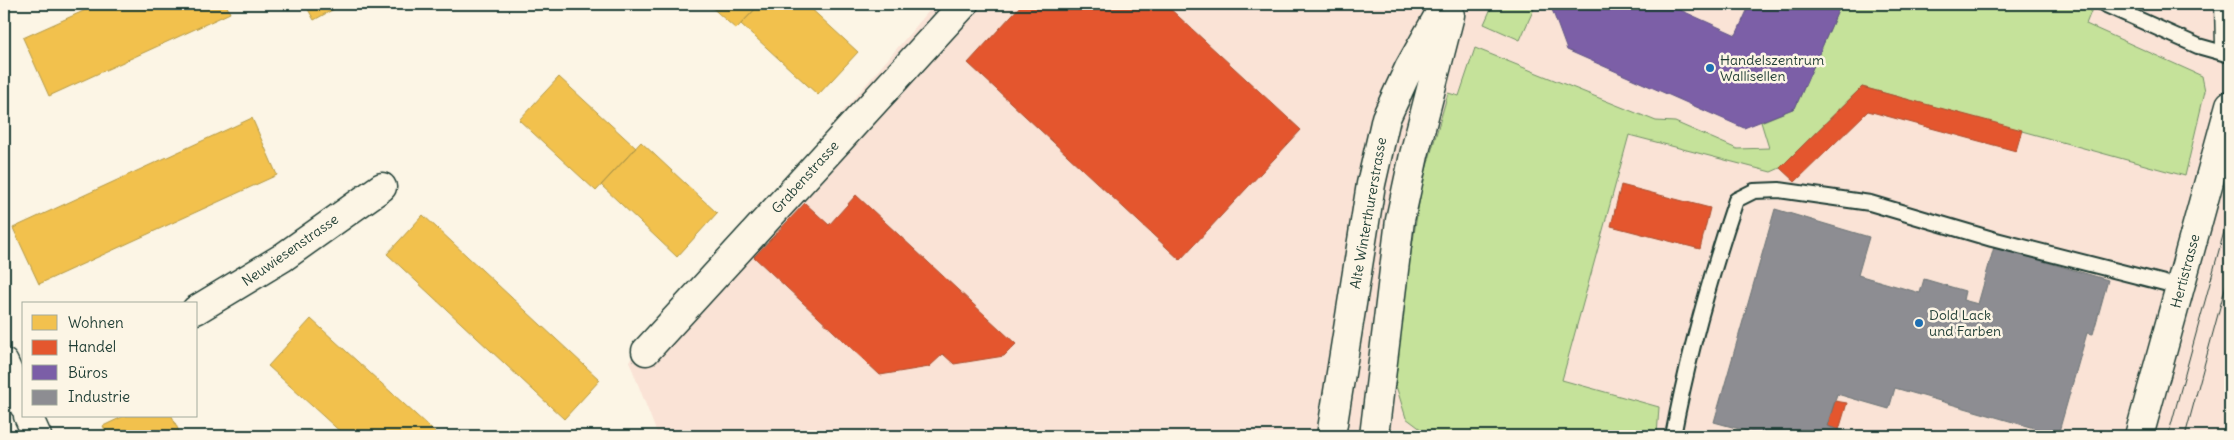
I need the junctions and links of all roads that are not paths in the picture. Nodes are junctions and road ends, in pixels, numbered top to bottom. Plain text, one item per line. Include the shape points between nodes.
1 (964, 4) edge
2 (1445, 4) edge
3 (1453, 4) edge
4 (2104, 4) edge
5 (2229, 4) edge
6 (2230, 45) edge
7 (2230, 55) edge
8 (2230, 106) edge
9 (382, 187) dead end
10 (2180, 287) junction
11 (198, 309) edge
12 (646, 351) dead end
13 (4, 363) edge
14 (22, 399) edge
15 (30, 418) edge
16 (37, 436) edge
17 (1331, 436) edge
18 (1374, 436) edge
19 (1673, 436) edge
20 (2139, 436) edge

1 - 12 street, Grabenstrasse
2 - 17 street, Alte Winterthurerstrasse via 1409,68 1386,118 1372,184
3 - 18 street via 1400,220
4 - 7 lane via 2198,46
5 - 6 street
8 - 10 street, Hertistrasse
9 - 11 street, Neuwiesenstrasse via 282,258
10 - 19 lane via 1992,239 1870,203 1780,190 1754,190 1736,200 1714,266
10 - 20 street, Hertistrasse
13 - 14 street
15 - 16 street

